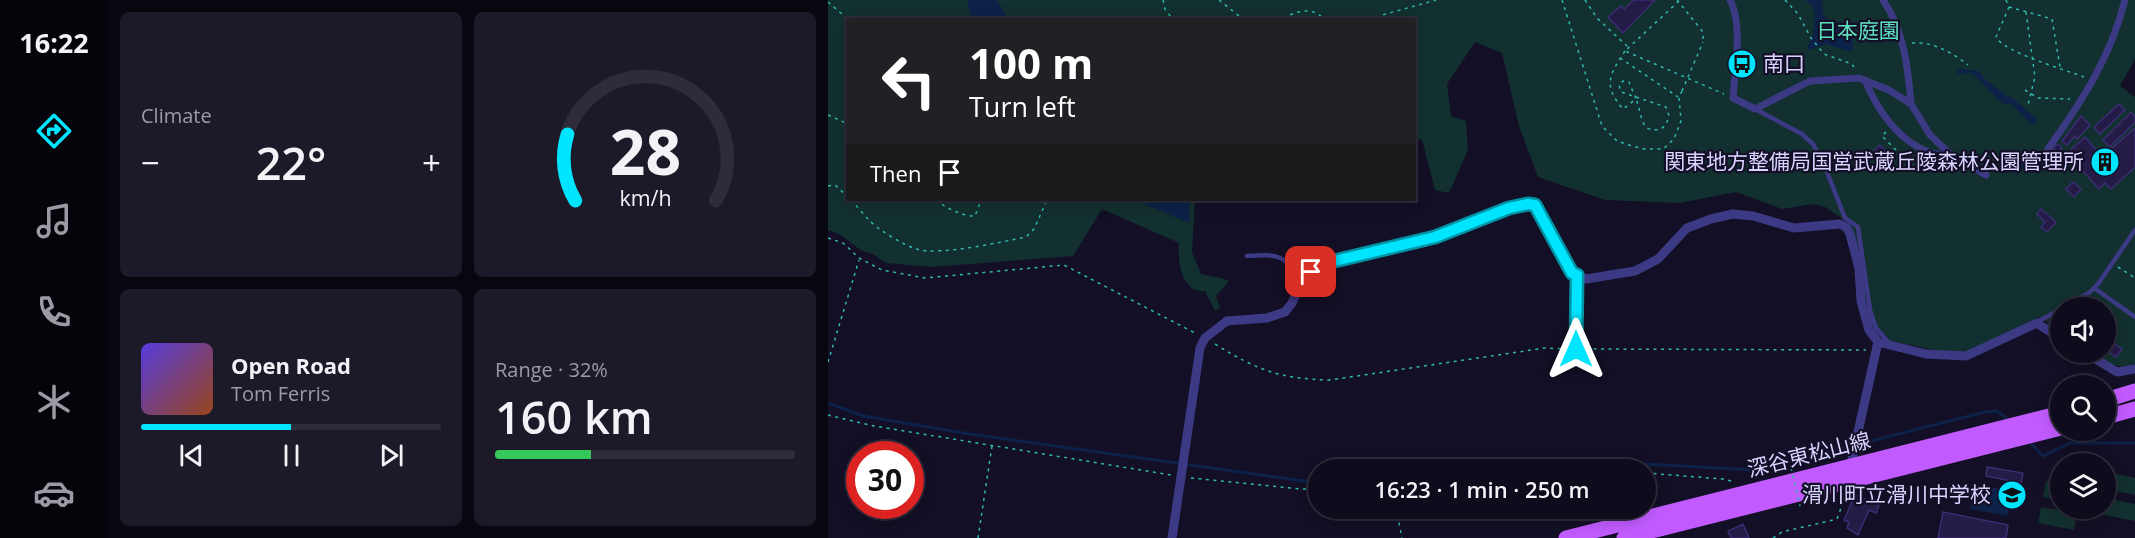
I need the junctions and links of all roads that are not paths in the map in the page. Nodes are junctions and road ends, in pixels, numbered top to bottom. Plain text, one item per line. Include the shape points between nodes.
1 (1730, 0) edge
2 (1883, 0) edge
3 (2125, 0) edge
4 (1862, 79) junction
5 (1911, 104) junction
6 (1755, 109) junction
7 (2048, 149) dead end
8 (1950, 154) junction
9 (1986, 176) dead end
10 (2135, 230) edge
11 (1247, 256) dead end
12 (1577, 275) junction
13 (1304, 279) junction
14 (2094, 288) junction
15 (2080, 297) edge
16 (2050, 315) edge
17 (2135, 317) edge
18 (2037, 323) junction
19 (2050, 332) edge
20 (1877, 346) junction
21 (1891, 346) junction
22 (1576, 349) road end
23 (2102, 363) edge
24 (2135, 369) edge
25 (2135, 391) edge
26 (2116, 397) edge
27 (2135, 410) edge
28 (2116, 415) edge
29 (2050, 416) edge
30 (2050, 431) edge
31 (1850, 474) junction
32 (1172, 538) edge
33 (1566, 538) edge
34 (1624, 538) edge

1 - 6 street via 1736,28 1733,98
2 - 5 street via 1902,44
3 - 7 street via 2094,81
4 - 5 street
4 - 6 street via 1810,81
4 - 8 street via 1893,126 1914,144 1933,154
5 - 8 street via 1930,135
6 - 21 lane via 1813,144 1845,218 1858,227 1870,310 1876,328
8 - 9 street
10 - 14 lane
11 - 13 lane via 1274,255 1284,259
12 - 13 street via 1572,273 1535,205 1528,204 1435,237 1322,264
12 - 20 street via 1586,279 1635,271 1658,259 1687,228 1733,214 1794,228 1840,224 1850,234 1859,268 1861,301
12 - 22 street
13 - 32 street via 1285,312 1267,318 1227,321 1205,338 1200,348
14 - 15 lane
14 - 17 lane
16 - 18 lane
18 - 19 street
18 - 21 street via 1966,356 1926,354
20 - 21 street
20 - 31 street
23 - 24 street via 2117,372
25 - 26 main road
27 - 28 main road
29 - 31 main road, 深谷東松山線
30 - 31 main road, 深谷東松山線
31 - 33 main road, 深谷東松山線
31 - 34 main road, 深谷東松山線

